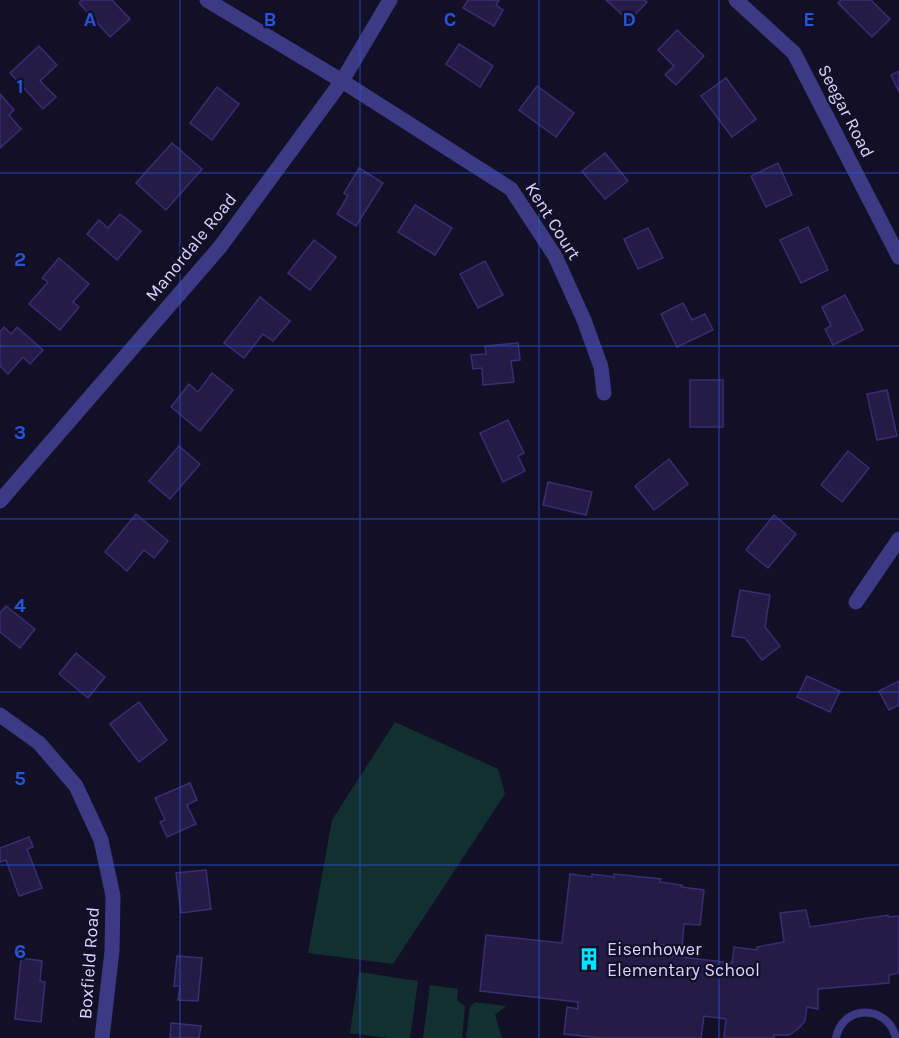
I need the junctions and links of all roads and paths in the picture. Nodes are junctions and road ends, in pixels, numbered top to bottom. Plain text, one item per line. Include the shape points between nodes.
1 (207, 0) edge
2 (390, 0) edge
3 (736, 0) edge
4 (342, 81) junction
5 (899, 257) edge
6 (604, 393) dead end
7 (0, 501) edge
8 (899, 539) edge
9 (856, 602) dead end
10 (0, 715) edge
11 (102, 1038) edge
12 (836, 1038) edge
13 (896, 1038) edge

1 - 4 street, Kent Court
2 - 4 street, Manordale Road
3 - 5 street, Seegar Road via 794,53
4 - 6 street, Kent Court via 511,189 555,256 601,367
4 - 7 street, Manordale Road via 220,247
8 - 9 street
10 - 11 street, Boxfield Road via 39,743 76,786 101,840 113,896 112,951
12 - 13 lane via 844,1022 866,1012 888,1021

